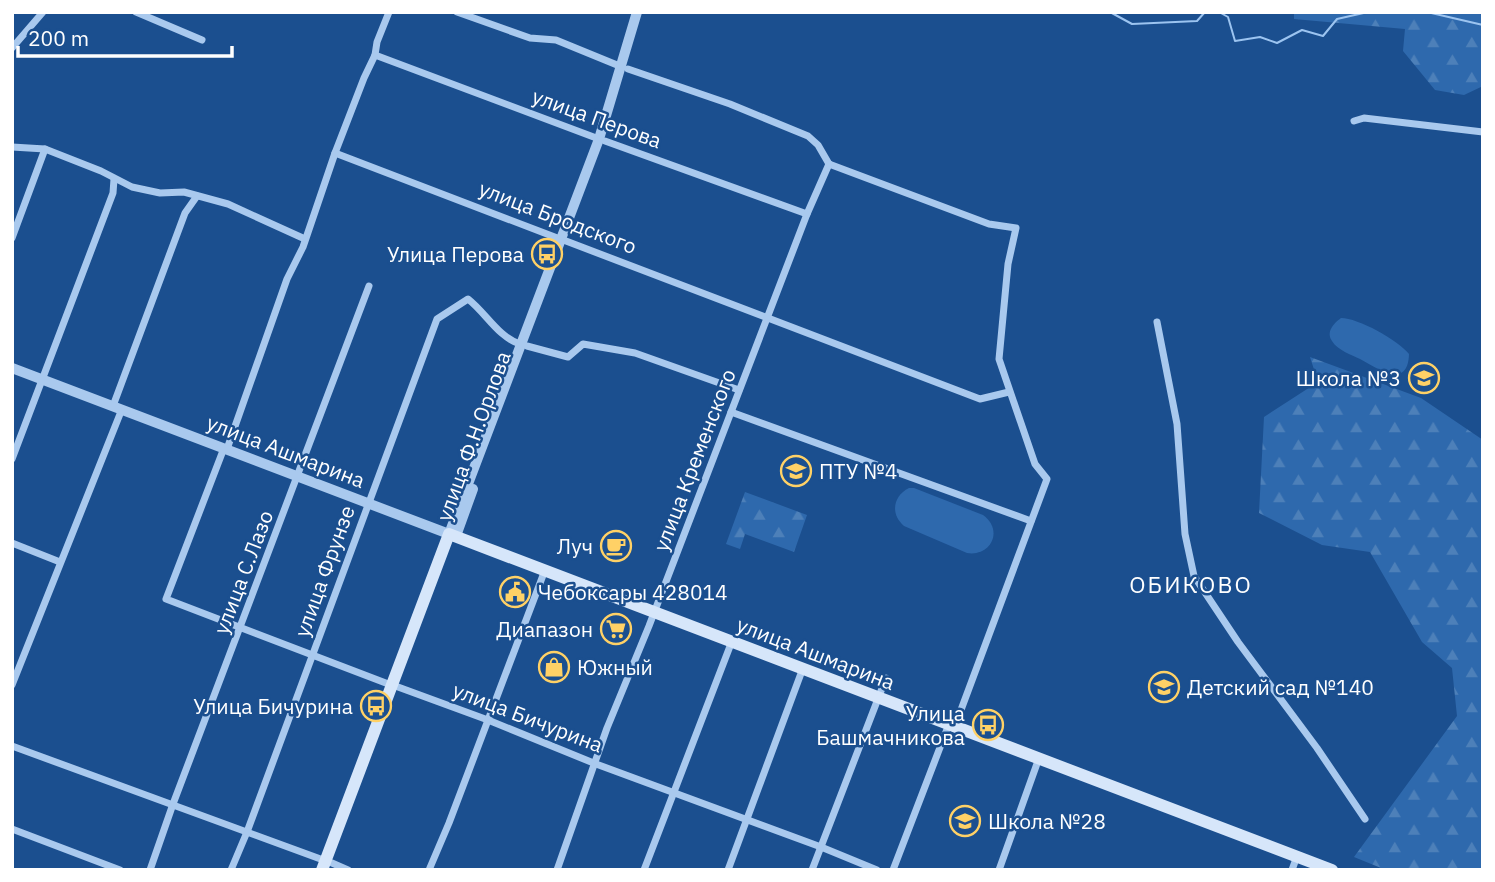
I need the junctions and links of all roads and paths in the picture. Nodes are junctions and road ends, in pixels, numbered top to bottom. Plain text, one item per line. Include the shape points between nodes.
1 (43, 12) edge
2 (136, 12) edge
3 (389, 12) edge
4 (457, 12) edge
5 (637, 12) edge
6 (644, 12) edge
7 (202, 40) dead end
8 (12, 48) edge
9 (375, 55) junction
10 (625, 68) junction
11 (1354, 121) dead end
12 (1483, 132) edge
13 (602, 140) junction
14 (12, 147) edge
15 (45, 149) junction
16 (335, 153) junction
17 (829, 164) junction
18 (114, 179) junction
19 (197, 196) junction
20 (807, 214) junction
21 (12, 238) edge
22 (305, 239) junction
23 (563, 240) junction
24 (369, 286) dead end
25 (767, 317) junction
26 (1157, 322) dead end
27 (524, 345) junction
28 (12, 368) edge
29 (41, 379) junction
30 (740, 390) junction
31 (1009, 392) junction
32 (117, 408) junction
33 (731, 412) junction
34 (225, 448) junction
35 (12, 458) edge
36 (298, 476) junction
37 (368, 502) junction
38 (1031, 521) junction
39 (453, 535) junction
40 (12, 543) edge
41 (60, 562) junction
42 (545, 570) junction
43 (654, 612) junction
44 (241, 628) junction
45 (732, 641) junction
46 (313, 656) junction
47 (803, 668) junction
48 (886, 678) dead end
49 (12, 685) edge
50 (395, 687) junction
51 (878, 697) junction
52 (488, 720) junction
53 (952, 725) junction
54 (12, 746) edge
55 (1039, 758) junction
56 (596, 764) junction
57 (675, 792) junction
58 (173, 804) junction
59 (747, 820) junction
60 (1365, 820) dead end
61 (12, 829) edge
62 (247, 832) junction
63 (821, 847) junction
64 (1297, 856) junction
65 (327, 866) edge
66 (120, 870) edge
67 (150, 870) edge
68 (231, 870) edge
69 (348, 870) edge
70 (429, 870) edge
71 (557, 870) edge
72 (645, 870) edge
73 (728, 870) edge
74 (812, 870) edge
75 (877, 870) edge
76 (892, 870) edge
77 (999, 870) edge
78 (1292, 870) edge
79 (1332, 870) edge

1 - 8 street
2 - 7 street
3 - 9 street
4 - 10 street via 530,38 556,40
5 - 10 street, улица Ф.Н.Орлова
6 - 10 street, улица Ф.Н.Орлова
9 - 13 street, улица Перова
9 - 16 street
10 - 13 street, улица Ф.Н.Орлова
10 - 17 street via 808,135
11 - 12 street via 1364,118
13 - 20 street, улица Перова
13 - 23 street, улица Ф.Н.Орлова
14 - 15 street
15 - 18 street
15 - 21 street
16 - 22 street
16 - 23 street, улица Бродского
17 - 20 street, улица Кременского
17 - 31 street via 989,224 1016,228 1000,339 1000,366
18 - 19 street via 160,193
18 - 29 street via 113,193
19 - 22 street via 228,204
19 - 32 street via 185,213
20 - 25 street, улица Кременского
22 - 34 street
23 - 25 street, улица Бродского
23 - 27 street, улица Ф.Н.Орлова
24 - 36 street, улица С.Лазо
25 - 30 street, улица Кременского
25 - 31 street, улица Бродского via 980,399
26 - 60 street via 1177,424 1185,534 1194,576
27 - 30 street via 568,357 583,344 635,353
27 - 37 street, улица Фрунзе via 505,338 468,299 437,319
27 - 39 street, улица Ф.Н.Орлова
28 - 29 street, улица Ашмарина
29 - 32 street, улица Ашмарина
29 - 35 street
30 - 33 street, улица Кременского
31 - 38 street via 1035,464 1047,478
32 - 34 street, улица Ашмарина
32 - 41 street
33 - 38 street
33 - 43 street, улица Кременского
34 - 36 street, улица Ашмарина
34 - 44 street, улица Бичурина via 166,599
36 - 37 street, улица Ашмарина
36 - 44 street, улица С.Лазо
37 - 39 street, улица Ашмарина
37 - 46 street, улица Фрунзе
38 - 53 street
39 - 42 main road, улица Ашмарина
39 - 50 main road, улица Ф.Н.Орлова
40 - 41 street
41 - 49 street
42 - 43 main road, улица Ашмарина
42 - 52 street
43 - 45 main road, улица Ашмарина
43 - 56 street, улица Кременского
44 - 46 street, улица Бичурина
44 - 58 street, улица С.Лазо
45 - 47 main road, улица Ашмарина
45 - 57 street
46 - 50 street, улица Бичурина
46 - 62 street, улица Фрунзе
47 - 51 main road, улица Ашмарина
47 - 59 street
48 - 51 street
50 - 52 street, улица Бичурина
50 - 65 main road, улица Ф.Н.Орлова
51 - 53 main road, улица Ашмарина
51 - 63 street
52 - 56 street, улица Бичурина
52 - 70 street
53 - 55 main road, улица Ашмарина
53 - 76 street
54 - 58 street
55 - 64 main road, улица Ашмарина
55 - 77 street
56 - 57 street, улица Бичурина
56 - 71 street, улица Кременского
57 - 59 street, улица Бичурина
57 - 72 street
58 - 62 street
58 - 67 street, улица С.Лазо
59 - 63 street, улица Бичурина
59 - 73 street
61 - 66 street
62 - 65 street
62 - 68 street, улица Фрунзе
63 - 74 street
63 - 75 street, улица Бичурина
64 - 78 street
64 - 79 main road, улица Ашмарина
65 - 69 street

